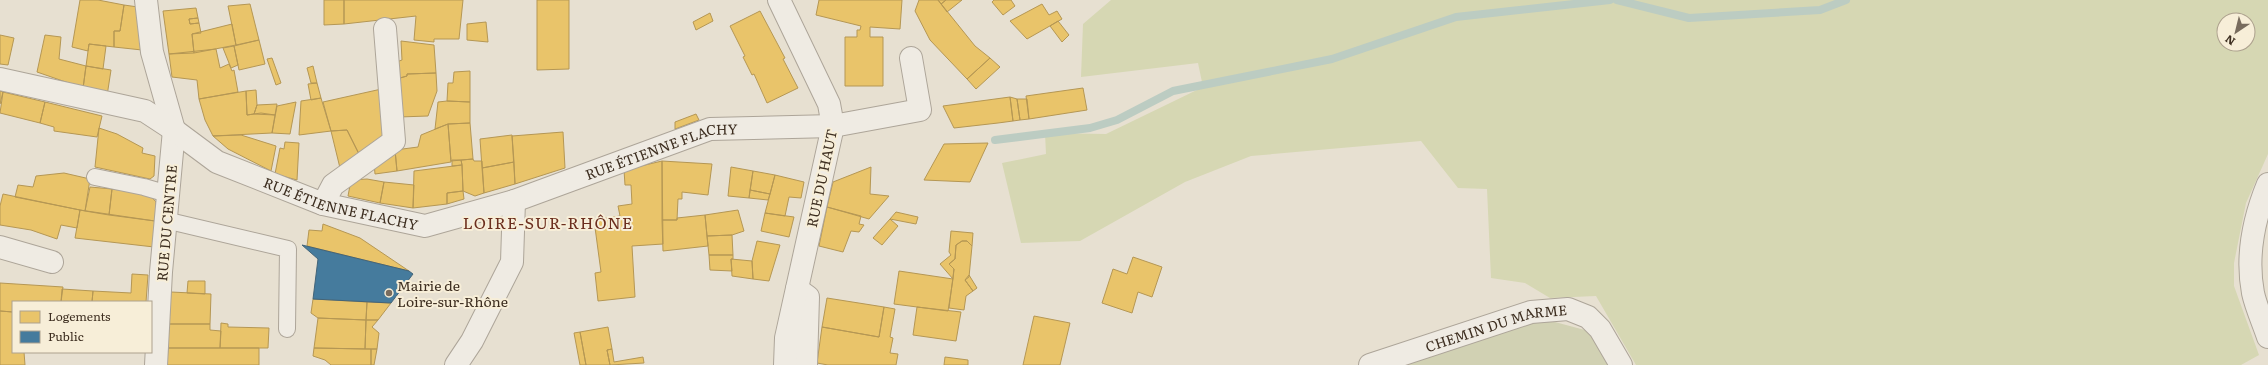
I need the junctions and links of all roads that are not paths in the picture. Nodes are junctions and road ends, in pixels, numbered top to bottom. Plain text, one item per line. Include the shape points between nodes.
1 (146, 0) edge
2 (779, 0) edge
3 (385, 29) dead end
4 (911, 58) dead end
5 (0, 79) edge
6 (833, 126) junction
7 (174, 130) junction
8 (95, 177) dead end
9 (2268, 184) edge
10 (168, 194) junction
11 (514, 201) junction
12 (323, 204) junction
13 (165, 220) junction
14 (0, 247) edge
15 (52, 262) dead end
16 (797, 289) junction
17 (287, 329) dead end
18 (2268, 337) edge
19 (156, 365) edge
20 (456, 365) edge
21 (785, 365) edge
22 (806, 365) edge
23 (1370, 365) edge
24 (1621, 365) edge

1 - 7 street via 152,52
2 - 6 street, RUE DU HAUT via 829,104
3 - 12 street via 394,141 333,185
4 - 6 street, RUE ÉTIENNE FLACHY via 920,110
5 - 7 street, RUE ÉTIENNE FLACHY via 145,112
6 - 11 street, RUE ÉTIENNE FLACHY via 710,129
6 - 16 street, RUE DU HAUT
7 - 10 street, RUE DU CENTRE
7 - 12 street, RUE ÉTIENNE FLACHY via 217,162
8 - 10 lane
9 - 18 street via 2255,221 2250,256 2253,293
10 - 13 street, RUE DU CENTRE
11 - 12 street, RUE ÉTIENNE FLACHY via 425,226
11 - 20 street via 512,262 472,341
13 - 17 lane via 288,249
13 - 19 street, RUE DU CENTRE
14 - 15 street
16 - 21 street, RUE DU HAUT via 786,338
16 - 22 street via 808,297
23 - 24 street, CHEMIN DU MARME via 1531,312 1568,309 1588,317 1600,329

